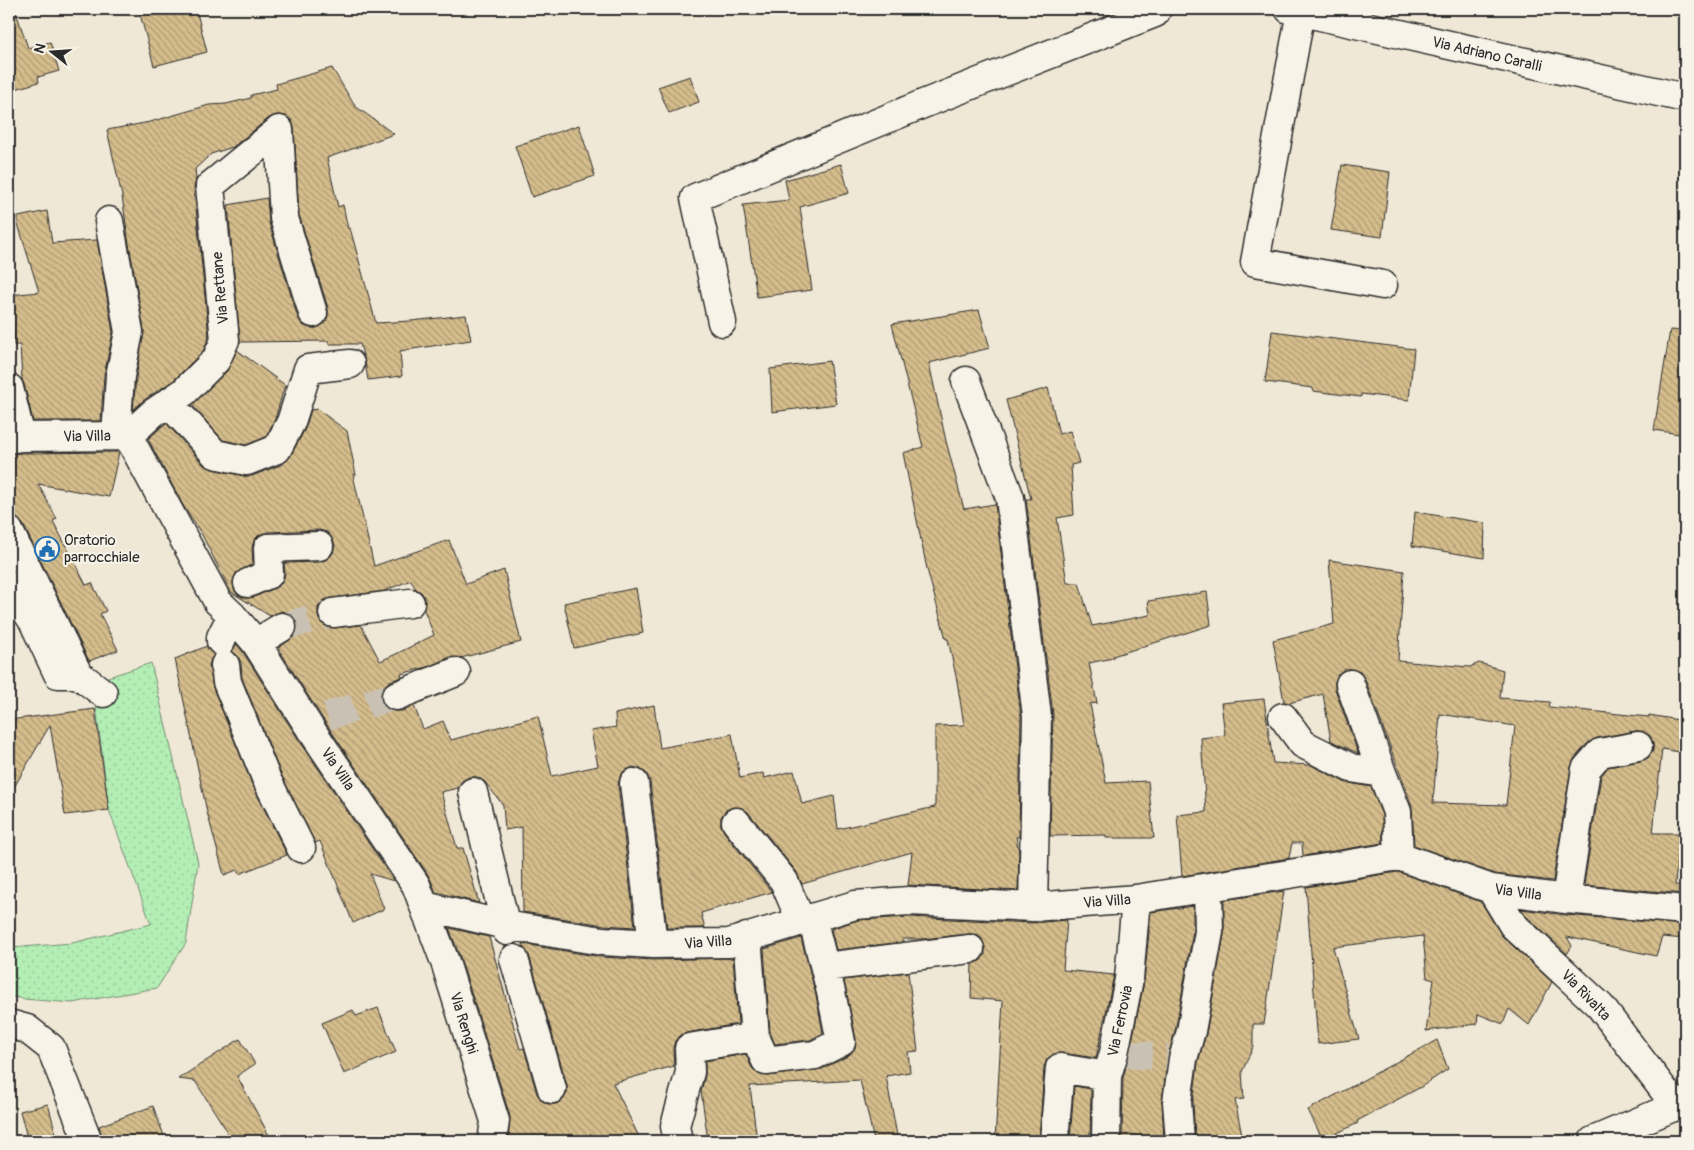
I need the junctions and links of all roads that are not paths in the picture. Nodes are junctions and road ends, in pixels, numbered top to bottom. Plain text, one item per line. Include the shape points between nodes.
1 (1157, 9) edge
2 (1295, 10) edge
3 (1685, 98) edge
4 (109, 221) dead end
5 (1383, 285) dead end
6 (313, 313) dead end
7 (722, 322) dead end
8 (350, 364) dead end
9 (966, 380) dead end
10 (9, 388) edge
11 (168, 403) junction
12 (122, 436) junction
13 (15, 438) edge
14 (9, 531) edge
15 (319, 546) dead end
16 (9, 586) edge
17 (233, 598) junction
18 (410, 603) dead end
19 (333, 613) tunnel mouth
20 (282, 627) tunnel mouth
21 (256, 643) junction
22 (456, 672) dead end
23 (78, 674) junction
24 (1350, 684) dead end
25 (103, 693) dead end
26 (396, 696) tunnel mouth
27 (1283, 717) dead end
28 (1638, 746) dead end
29 (1382, 773) junction
30 (634, 783) dead end
31 (473, 792) dead end
32 (736, 822) dead end
33 (302, 848) dead end
34 (1399, 856) junction
35 (1208, 888) junction
36 (1491, 889) junction
37 (1566, 899) junction
38 (1136, 900) junction
39 (425, 906) junction
40 (1033, 907) junction
41 (1685, 910) edge
42 (806, 920) junction
43 (506, 928) junction
44 (747, 937) junction
45 (653, 944) junction
46 (970, 949) dead end
47 (514, 960) dead end
48 (825, 967) junction
49 (9, 1024) edge
50 (755, 1038) junction
51 (1107, 1076) junction
52 (552, 1089) dead end
53 (1680, 1104) edge
54 (88, 1141) edge
55 (492, 1141) edge
56 (678, 1141) edge
57 (1054, 1141) edge
58 (1106, 1141) edge
59 (1180, 1141) edge
60 (1593, 1141) edge

1 - 7 street via 1154,13 695,198
2 - 3 street, Via Adriano Caralli
2 - 5 street via 1254,262
4 - 12 street via 129,332 120,376
6 - 11 street, Via Rettane via 284,218 279,130 210,186 225,340 216,360
8 - 11 street via 308,369 291,422 277,449 247,461 215,454
9 - 40 street via 1010,498 1037,716
10 - 13 street
11 - 12 street, Via Rettane
12 - 13 street, Via Villa
12 - 17 street, Via Villa
14 - 23 street
15 - 17 street via 268,548 269,574
16 - 23 street via 33,621 58,674
17 - 21 street, Via Villa
17 - 33 street via 221,637 228,682 266,778
18 - 19 street
20 - 21 street
21 - 39 street, Via Villa via 317,720
22 - 26 street
23 - 25 street
24 - 29 street
27 - 29 street via 1302,744 1351,768
28 - 37 street via 1600,753 1586,769
29 - 34 street via 1397,812
30 - 45 street
31 - 43 street
32 - 42 street via 784,881
34 - 35 street, Via Villa
34 - 36 street, Via Villa
35 - 38 street, Via Villa
35 - 59 street via 1209,932 1177,1102
36 - 37 street, Via Villa
36 - 53 street, Via Rivalta via 1513,925 1600,1006
37 - 41 street, Via Villa
38 - 40 street, Via Villa
38 - 51 street, Via Ferrovia via 1129,978
39 - 43 street, Via Villa
39 - 55 street, Via Renghi via 494,1121
40 - 42 street, Via Villa via 909,901 855,905
42 - 44 street, Via Villa
42 - 48 street
43 - 45 street, Via Villa via 602,941
44 - 45 street, Via Villa via 729,942
44 - 50 street
46 - 48 street
47 - 52 street
48 - 50 street via 841,1042 815,1055 766,1061
49 - 54 street via 27,1029 51,1048
50 - 56 street via 689,1048 690,1072 675,1126
51 - 57 street via 1060,1068
51 - 58 street, Via Ferrovia
53 - 60 street

